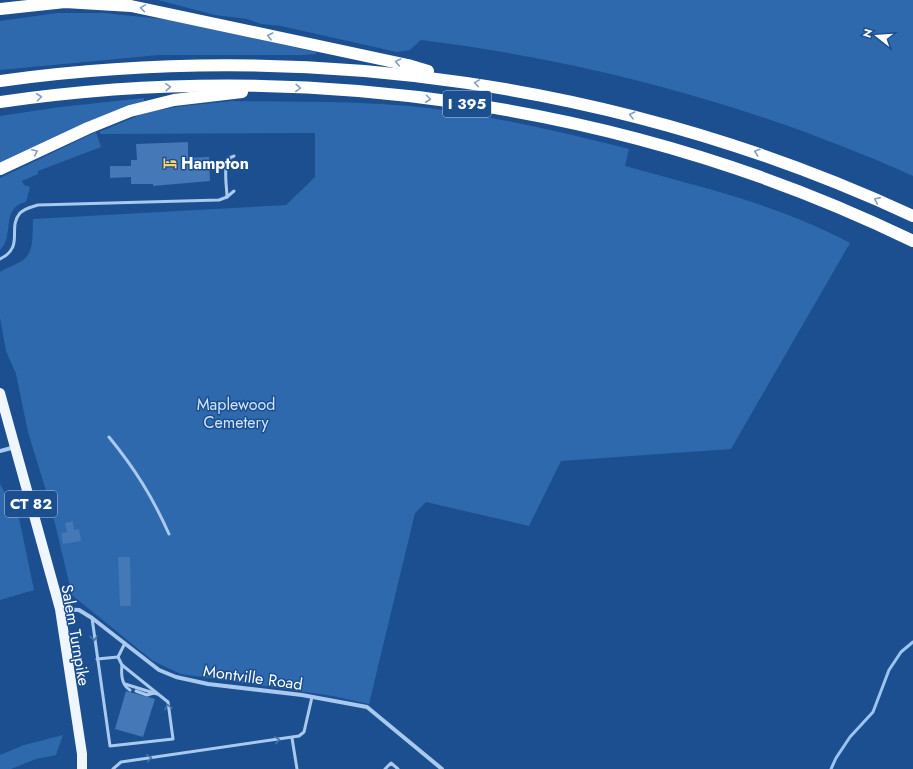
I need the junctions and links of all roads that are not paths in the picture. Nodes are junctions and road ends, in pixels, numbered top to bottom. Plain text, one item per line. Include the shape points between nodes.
1 (0, 9) edge
2 (448, 79) junction
3 (0, 80) edge
4 (259, 87) junction
5 (0, 102) edge
6 (234, 156) dead end
7 (0, 169) edge
8 (234, 191) dead end
9 (227, 197) junction
10 (913, 216) edge
11 (913, 241) edge
12 (0, 260) edge
13 (0, 393) edge
14 (109, 437) dead end
15 (15, 447) junction
16 (0, 451) edge
17 (169, 534) dead end
18 (60, 609) junction
19 (92, 618) junction
20 (125, 643) junction
21 (118, 657) junction
22 (97, 659) junction
23 (122, 664) junction
24 (125, 684) junction
25 (130, 690) dead end
26 (136, 692) dead end
27 (154, 693) junction
28 (160, 695) junction
29 (312, 697) junction
30 (292, 738) junction
31 (82, 769) edge
32 (113, 769) edge
33 (296, 769) edge
34 (385, 769) edge
35 (398, 769) edge
36 (442, 769) edge

2 -> 1 highway via 408,65 144,8 65,2
2 - 3 highway, I 395 via 328,67 234,64 107,69
10 -> 2 highway, I 395 via 791,164 677,127 560,98
5 -> 4 highway, I 395 via 155,88
7 -> 4 highway via 130,111 174,100 233,94
4 -> 11 highway, I 395 via 338,90 423,98 511,111 588,127 678,150 756,175
6 - 9 lane via 226,163
8 - 9 lane
9 - 12 lane via 220,200 38,205 20,213 14,247
13 - 15 main road, Salem Turnpike / CT 82
14 - 17 lane via 134,468
15 - 16 street
15 - 18 main road, Salem Turnpike / CT 82
18 - 19 street, Montville Road via 79,610
18 - 31 main road, Salem Turnpike / CT 82 via 82,754
19 - 20 street, Montville Road
19 -> 22 lane
20 - 21 lane
20 - 29 street, Montville Road via 159,670 184,680
21 - 22 lane
21 - 23 lane
22 -> 28 lane via 110,746 173,739 168,702
23 - 24 lane via 121,677
23 - 28 lane
24 - 25 lane
24 - 27 lane
26 - 27 lane via 147,695
27 - 28 lane
29 - 30 lane via 304,732
29 - 36 street, Montville Road via 367,707
32 -> 30 lane via 121,762
30 - 33 lane
34 - 35 lane via 391,763

